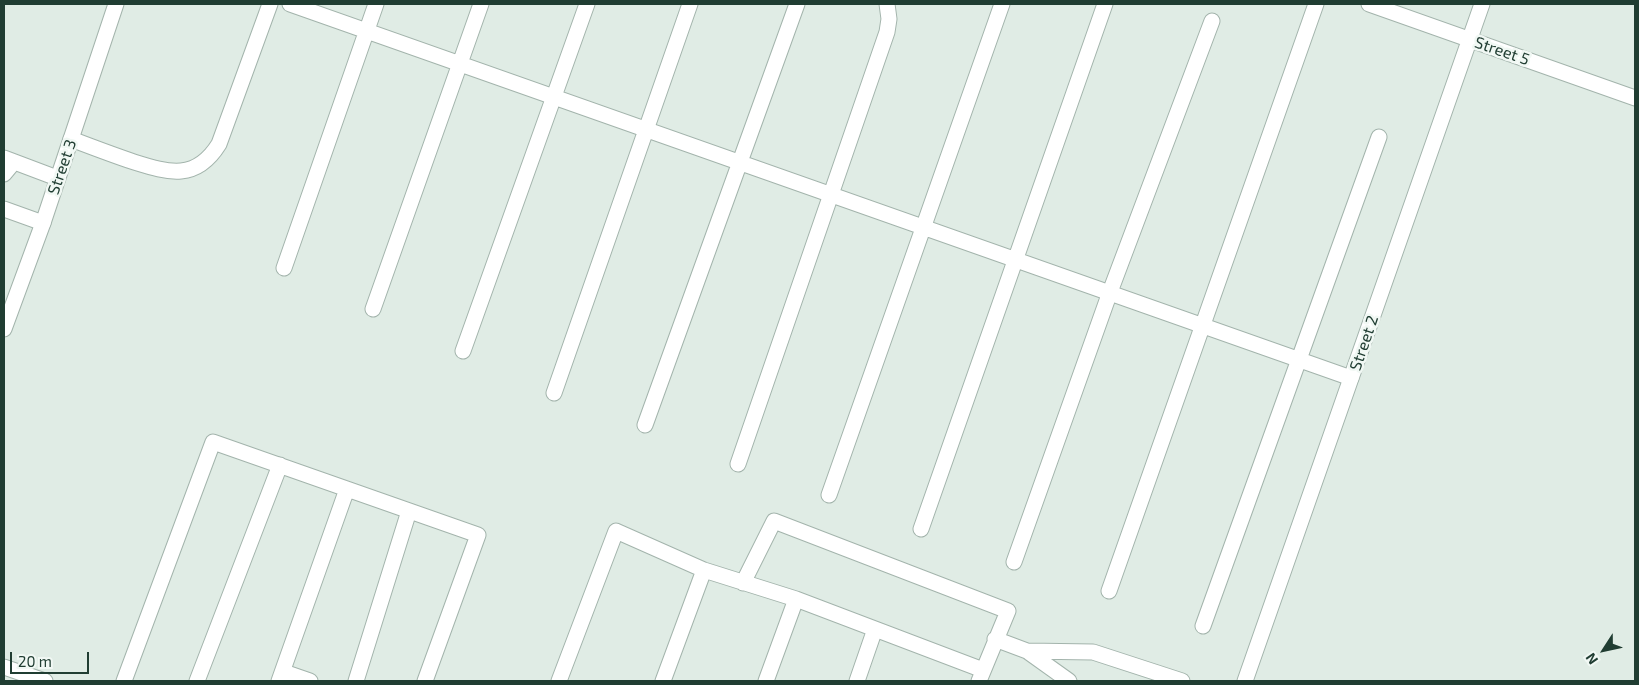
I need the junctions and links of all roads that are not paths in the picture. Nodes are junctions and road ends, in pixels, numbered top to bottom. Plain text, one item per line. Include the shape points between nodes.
1 (116, 4) edge
2 (270, 4) edge
3 (290, 4) edge
4 (376, 4) edge
5 (481, 4) edge
6 (587, 4) edge
7 (690, 4) edge
8 (797, 4) edge
9 (886, 4) edge
10 (1002, 4) edge
11 (1105, 4) edge
12 (1316, 4) edge
13 (1369, 4) edge
14 (1482, 4) edge
15 (1212, 21) dead end
16 (366, 30) junction
17 (1469, 40) junction
18 (460, 64) junction
19 (553, 97) junction
20 (1635, 98) edge
21 (646, 128) junction
22 (1379, 138) dead end
23 (71, 139) junction
24 (9, 160) edge
25 (739, 162) junction
26 (4, 174) edge
27 (57, 178) junction
28 (832, 193) junction
29 (4, 209) edge
30 (42, 223) junction
31 (925, 226) junction
32 (1016, 259) junction
33 (284, 268) dead end
34 (1110, 292) junction
35 (374, 309) dead end
36 (1203, 325) junction
37 (4, 328) edge
38 (463, 352) dead end
39 (1298, 359) junction
40 (1351, 378) junction
41 (554, 393) dead end
42 (645, 424) dead end
43 (738, 464) dead end
44 (280, 465) junction
45 (347, 489) junction
46 (829, 495) dead end
47 (409, 511) junction
48 (921, 529) dead end
49 (1014, 562) dead end
50 (704, 570) junction
51 (743, 583) junction
52 (1109, 591) dead end
53 (796, 599) junction
54 (1203, 626) dead end
55 (875, 629) junction
56 (995, 639) junction
57 (1027, 651) junction
58 (4, 667) edge
59 (282, 676) edge
60 (981, 676) edge
61 (45, 681) edge
62 (124, 681) edge
63 (197, 681) edge
64 (310, 681) edge
65 (356, 681) edge
66 (425, 681) edge
67 (559, 681) edge
68 (663, 681) edge
69 (766, 681) edge
70 (857, 681) edge
71 (1069, 681) edge
72 (1182, 681) edge
73 (1245, 681) edge

1 - 23 street, Street 3
2 - 23 street via 219,144 204,163 193,169 170,172
3 - 16 street
4 - 16 street
5 - 18 street
6 - 19 street
7 - 21 street
8 - 25 street
9 - 28 street via 888,32
10 - 31 street
11 - 32 street
12 - 36 street
13 - 17 street, Street 5
14 - 17 street, Street 2
15 - 34 street
16 - 18 street
16 - 33 street
17 - 20 street, Street 5
17 - 40 street, Street 2
18 - 19 street
18 - 35 street
19 - 21 street
19 - 38 street
21 - 25 street
21 - 41 street
22 - 39 street
23 - 27 street, Street 3
24 - 26 street
24 - 27 street
25 - 28 street
25 - 42 street
27 - 30 street, Street 3
28 - 31 street
28 - 43 street
29 - 30 street
30 - 37 street, Street 3
31 - 32 street
31 - 46 street
32 - 34 street
32 - 48 street
34 - 36 street
34 - 49 street
36 - 39 street
36 - 52 street
39 - 40 street
39 - 54 street
40 - 73 street, Street 2
44 - 45 street
44 - 62 street via 213,442
44 - 63 street
45 - 47 street
45 - 59 street
47 - 65 street
47 - 66 street via 478,535
50 - 51 street
50 - 67 street via 616,531
50 - 68 street
51 - 53 street
51 - 56 street via 774,521 1008,611
53 - 55 street
53 - 69 street
55 - 60 street
55 - 70 street
56 - 57 street
56 - 60 street
57 - 71 street
57 - 72 street via 1094,652
58 - 61 street
59 - 64 street

